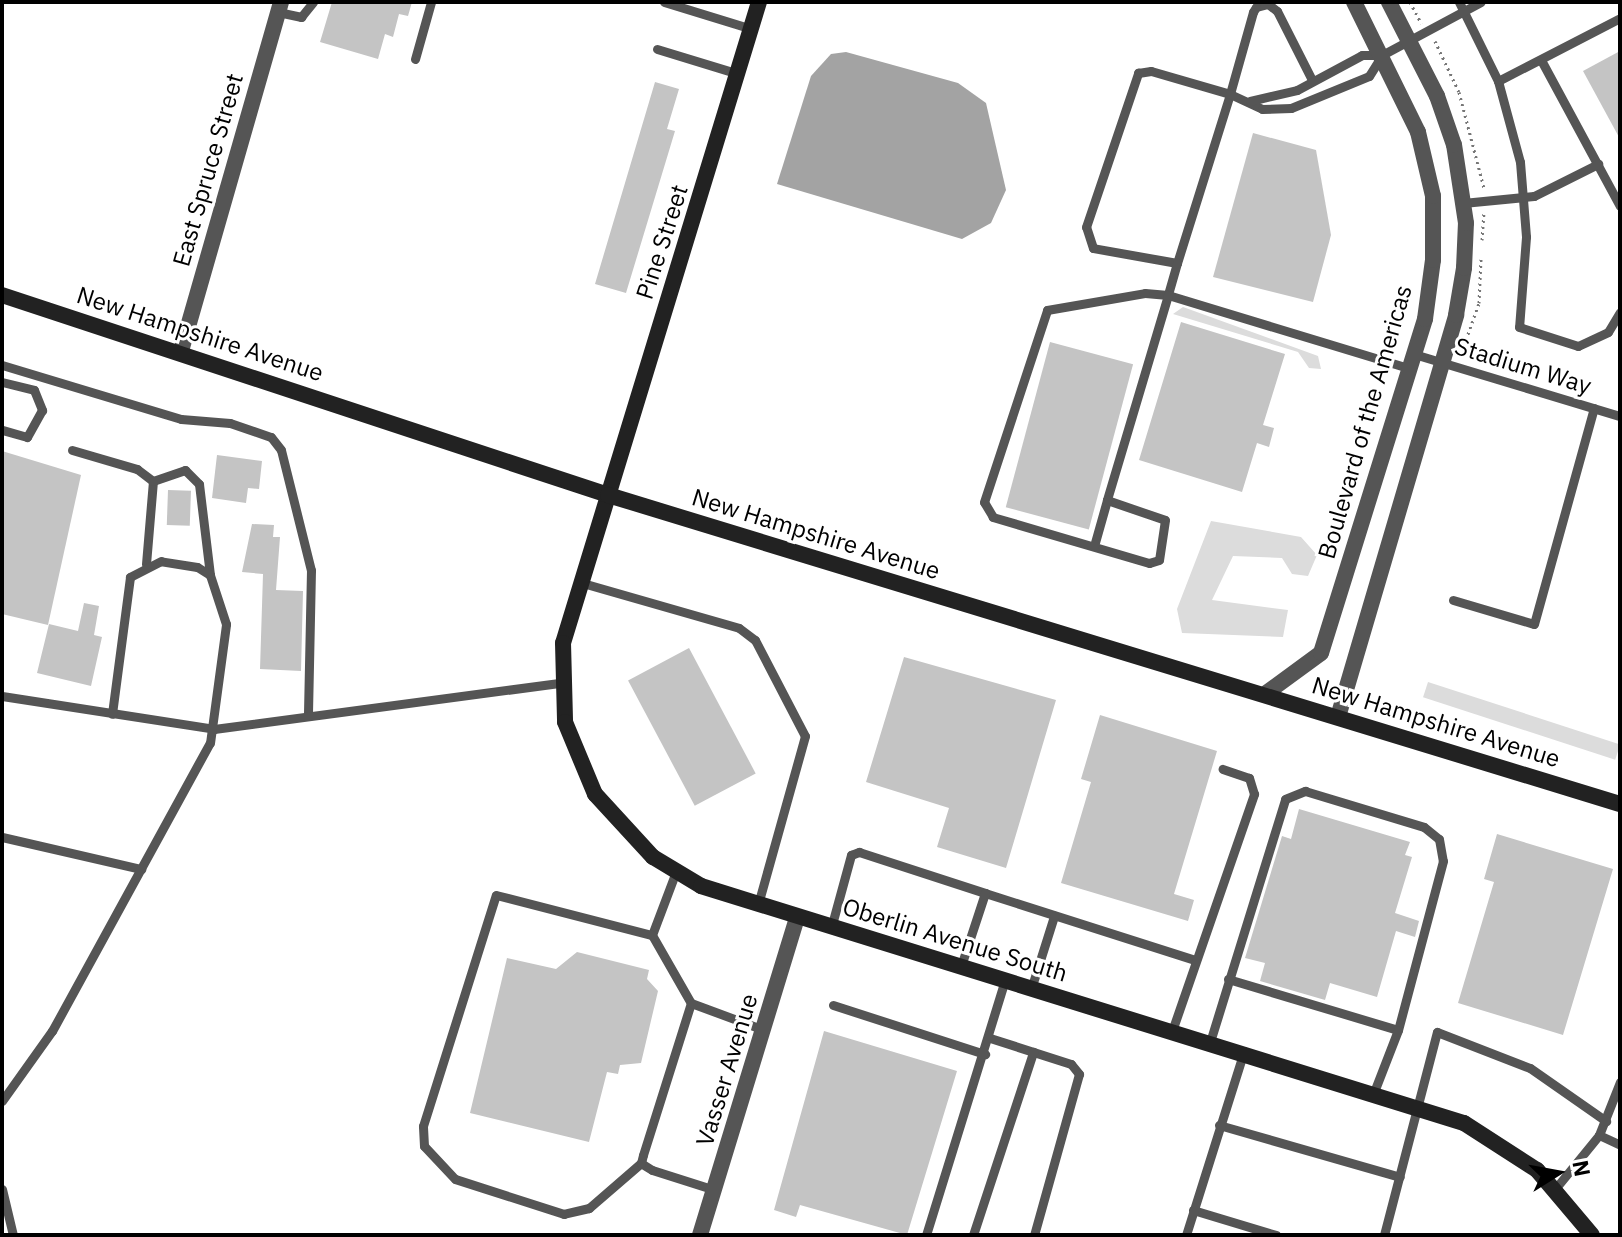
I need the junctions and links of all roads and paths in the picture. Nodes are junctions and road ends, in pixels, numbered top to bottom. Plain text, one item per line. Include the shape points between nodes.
1 (313, 2) edge
2 (431, 2) edge
3 (664, 2) edge
4 (759, 2) edge
5 (1354, 2) edge
6 (1389, 2) edge
7 (1410, 2) edge
8 (1481, 2) edge
9 (1461, 6) edge
10 (280, 7) edge
11 (1620, 18) edge
12 (1420, 20) dead end
13 (752, 29) junction
14 (1408, 39) junction
15 (1435, 40) dead end
16 (657, 49) dead end
17 (1382, 55) junction
18 (415, 59) dead end
19 (1541, 60) junction
20 (739, 74) junction
21 (1312, 80) junction
22 (1498, 81) junction
23 (1230, 94) junction
24 (1250, 101) junction
25 (1598, 164) junction
26 (1485, 191) dead end
27 (1524, 197) junction
28 (1463, 203) junction
29 (1620, 206) edge
30 (1177, 263) junction
31 (2, 295) edge
32 (1168, 295) junction
33 (1620, 312) edge
34 (181, 351) junction
35 (1411, 361) junction
36 (1441, 362) junction
37 (2, 365) edge
38 (2, 382) edge
39 (1594, 408) junction
40 (1620, 416) edge
41 (2, 430) edge
42 (72, 450) dead end
43 (153, 481) junction
44 (608, 495) junction
45 (1107, 500) junction
46 (1094, 546) junction
47 (146, 564) junction
48 (210, 575) junction
49 (579, 582) junction
50 (1453, 600) dead end
51 (561, 683) junction
52 (1265, 694) junction
53 (2, 696) edge
54 (112, 714) junction
55 (308, 715) junction
56 (1338, 717) junction
57 (214, 729) junction
58 (1223, 769) dead end
59 (1620, 804) edge
60 (2, 837) edge
61 (141, 869) junction
62 (675, 874) junction
63 (985, 893) junction
64 (758, 904) junction
65 (1054, 916) junction
66 (797, 917) junction
67 (831, 928) junction
68 (652, 935) junction
69 (1195, 960) junction
70 (961, 966) junction
71 (1228, 979) junction
72 (1005, 980) junction
73 (1031, 989) junction
74 (691, 1003) junction
75 (833, 1005) dead end
76 (765, 1030) junction
77 (1398, 1030) junction
78 (1172, 1031) junction
79 (990, 1038) junction
80 (1210, 1042) junction
81 (1244, 1051) junction
82 (1033, 1052) junction
83 (985, 1054) junction
84 (1620, 1082) edge
85 (1374, 1092) junction
86 (1618, 1097) edge
87 (2, 1101) edge
88 (1417, 1104) junction
89 (1606, 1121) junction
90 (1219, 1125) junction
91 (1599, 1135) junction
92 (1620, 1145) edge
93 (641, 1163) junction
94 (1400, 1177) junction
95 (2, 1189) edge
96 (1555, 1189) junction
97 (715, 1190) junction
98 (1193, 1210) junction
99 (13, 1235) edge
100 (700, 1235) edge
101 (926, 1235) edge
102 (973, 1235) edge
103 (1034, 1235) edge
104 (1186, 1235) edge
105 (1276, 1235) edge
106 (1384, 1235) edge
107 (1592, 1235) edge

1 - 10 lane via 301,17
2 - 18 lane
3 - 13 lane
4 - 13 street, Pine Street
5 - 17 street, Boulevard of the Americas
6 - 14 street
7 - 12 path
8 - 9 lane
9 - 14 lane
9 - 22 lane
10 - 34 street, East Spruce Street
11 - 19 lane
13 - 20 street, Pine Street
14 - 17 lane
14 - 28 street via 1454,145
15 - 26 path via 1459,92
16 - 20 lane
17 - 21 lane via 1362,55
17 - 24 lane via 1369,76 1303,105 1262,109
17 - 35 street, Boulevard of the Americas via 1418,132 1433,196 1433,260
19 - 22 lane
19 - 25 lane
20 - 44 street, Pine Street
21 - 23 lane via 1277,11 1264,5 1253,12
21 - 24 lane via 1280,97
22 - 27 lane
23 - 24 lane
23 - 30 lane
23 - 30 lane via 1151,71 1138,73 1130,85 1086,234 1100,251
25 - 27 lane
25 - 29 lane
27 - 28 lane
27 - 33 lane via 1519,327 1583,346 1608,332
28 - 36 street via 1464,268
30 - 32 lane
31 - 34 street, New Hampshire Avenue
32 - 35 lane, Stadium Way
32 - 45 lane
32 - 46 lane via 1060,303 1047,310 984,502 993,517
34 - 44 street, New Hampshire Avenue
35 - 36 lane, Stadium Way
35 - 52 street, Boulevard of the Americas via 1321,653
36 - 39 lane, Stadium Way
36 - 56 street
37 - 55 lane via 181,419 230,423 271,437 281,450 311,570
38 - 41 lane via 34,390 42,410 27,437
39 - 40 lane, Stadium Way
39 - 50 lane via 1534,624
42 - 43 lane via 137,469
43 - 47 lane
43 - 48 lane via 175,469 194,474
44 - 49 street, Oberlin Avenue South
44 - 52 street, New Hampshire Avenue
45 - 46 lane
45 - 46 lane via 1165,520 1161,557 1149,563
47 - 48 lane via 197,567
47 - 54 lane via 130,577
48 - 57 lane via 226,624
49 - 51 street, Oberlin Avenue South via 563,643
49 - 64 lane via 739,628 755,640 805,736
51 - 55 lane
51 - 62 street, Oberlin Avenue South via 570,745 595,794 621,827
52 - 56 street, New Hampshire Avenue
53 - 54 lane
54 - 57 lane
55 - 57 lane
56 - 59 street, New Hampshire Avenue
57 - 61 lane
58 - 69 lane via 1255,786
60 - 61 lane
61 - 87 lane via 52,1031
62 - 64 street, Oberlin Avenue South
62 - 68 lane
63 - 65 lane
63 - 67 lane via 859,852 851,855
63 - 70 lane
64 - 66 street, Oberlin Avenue South
65 - 69 lane
65 - 73 lane
66 - 67 street, Oberlin Avenue South
66 - 76 street, Vasser Avenue
67 - 70 street, Oberlin Avenue South
68 - 74 lane
68 - 93 lane via 496,895 423,1126 424,1146 455,1179 564,1214 589,1208
69 - 78 lane
70 - 72 street, Oberlin Avenue South
71 - 77 lane
71 - 77 lane via 1285,799 1305,791 1424,827 1443,849
71 - 80 lane
72 - 73 street, Oberlin Avenue South
72 - 79 lane
73 - 78 street, Oberlin Avenue South
74 - 76 lane
74 - 93 lane
75 - 83 lane
76 - 97 street, Vasser Avenue
77 - 85 lane
78 - 80 street, Oberlin Avenue South
79 - 82 lane
79 - 83 lane
80 - 81 street, Oberlin Avenue South
81 - 85 street, Oberlin Avenue South
81 - 90 lane
82 - 102 lane
82 - 103 lane via 1071,1064 1079,1074
83 - 101 lane
84 - 86 lane
85 - 88 street, Oberlin Avenue South
86 - 89 lane
88 - 89 lane via 1437,1032 1451,1032 1530,1068
88 - 94 lane
88 - 96 street, Oberlin Avenue South via 1499,1141
89 - 91 lane
90 - 94 lane
90 - 98 lane
91 - 92 lane
91 - 96 lane
93 - 97 lane
94 - 106 lane
95 - 99 lane
96 - 107 street, Oberlin Avenue South
97 - 100 street, Vasser Avenue
98 - 104 lane
98 - 105 lane

